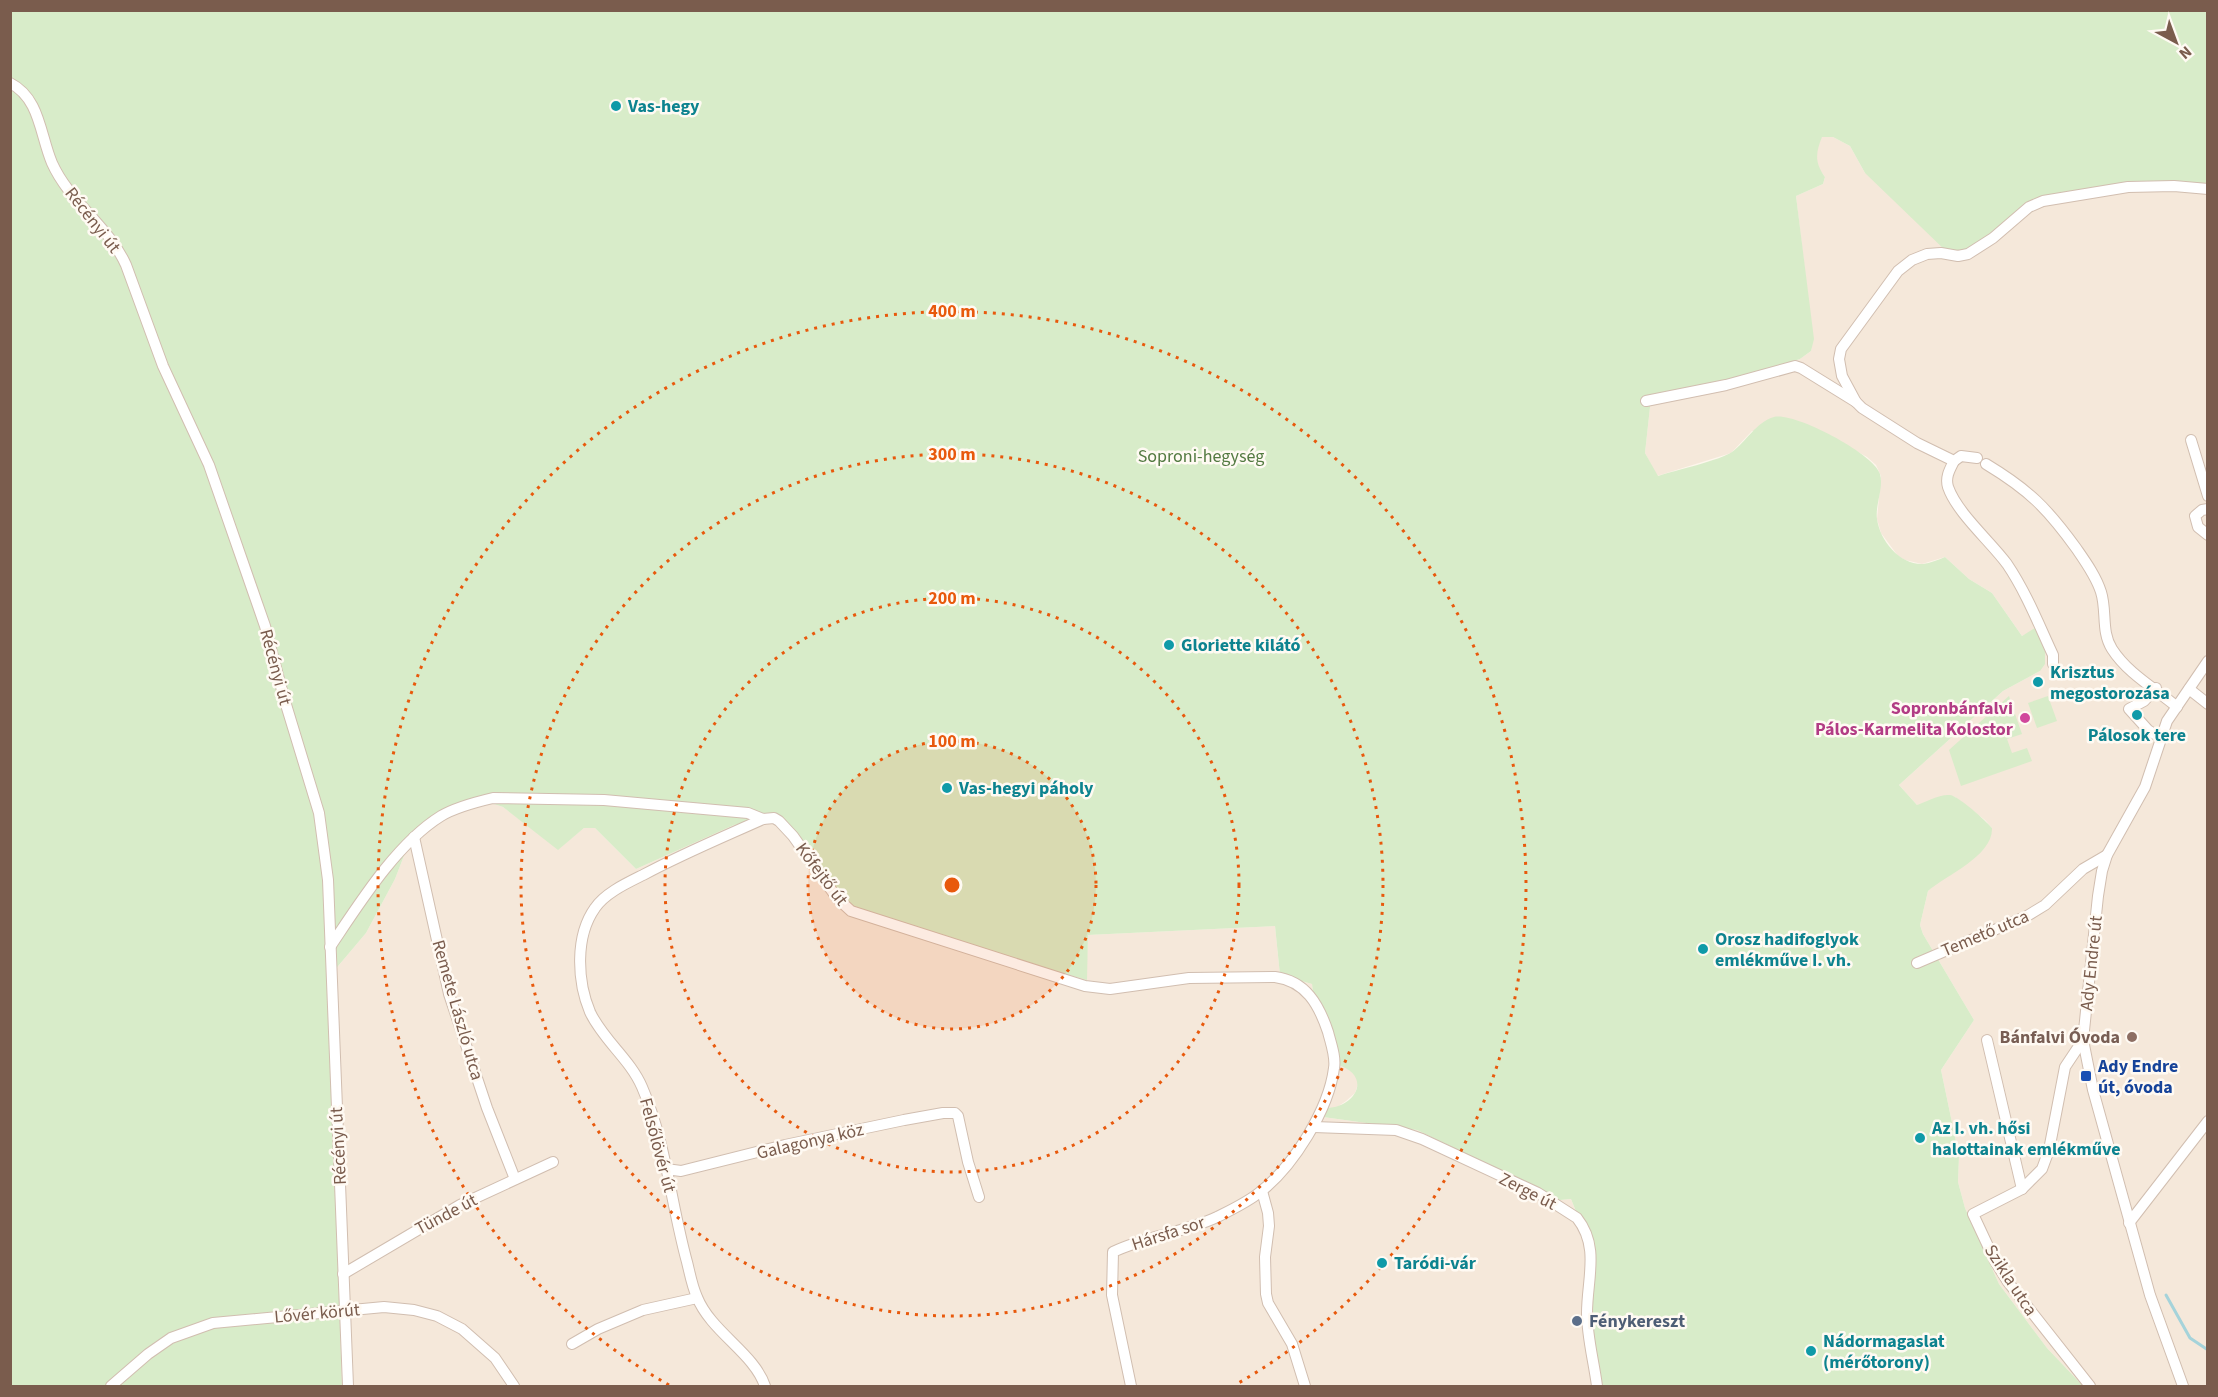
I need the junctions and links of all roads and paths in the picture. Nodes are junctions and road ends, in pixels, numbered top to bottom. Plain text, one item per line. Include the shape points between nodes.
1 (10, 83) edge
2 (2208, 189) edge
3 (1646, 401) dead end
4 (1856, 402) junction
5 (2191, 440) dead end
6 (1954, 460) junction
7 (2208, 496) edge
8 (2208, 508) edge
9 (2208, 535) edge
10 (2208, 661) edge
11 (2053, 664) dead end
12 (2156, 688) junction
13 (2189, 689) junction
14 (2208, 704) edge
15 (2177, 707) junction
16 (2162, 738) junction
17 (763, 819) junction
18 (414, 837) junction
19 (2106, 855) junction
20 (330, 947) junction
21 (1917, 963) dead end
22 (1986, 1040) dead end
23 (2083, 1040) junction
24 (1330, 1085) joint
25 (2208, 1121) edge
26 (1314, 1127) junction
27 (553, 1162) dead end
28 (666, 1169) junction
29 (515, 1179) junction
30 (2022, 1189) junction
31 (1262, 1191) junction
32 (979, 1197) dead end
33 (2129, 1222) junction
34 (344, 1274) junction
35 (697, 1298) junction
36 (346, 1315) junction
37 (572, 1344) dead end
38 (348, 1385) edge
39 (111, 1386) edge
40 (514, 1386) edge
41 (765, 1386) edge
42 (1131, 1386) edge
43 (1305, 1386) edge
44 (1597, 1386) edge
45 (2090, 1386) edge
46 (2183, 1386) edge

1 - 20 street, Récényi út via 29,97 58,174 120,251 163,366 209,465 265,626 319,813 328,880
2 - 4 street via 2128,187 2043,201 2029,207 1968,254 1927,254 1912,260 1898,271 1841,349 1839,367
3 - 4 street via 1795,366
4 - 6 street via 1917,443
5 - 7 street
6 - 11 street via 1946,480 1949,490 2022,589 2053,656
6 - 12 street via 1961,456 1982,461 2031,495 2057,521 2083,557 2101,592 2105,634 2111,648 2128,668
8 - 9 street via 2195,516 2198,527
10 - 13 street, Ady Endre út
12 - 15 street
12 - 16 street via 2129,709 2148,730
13 - 14 street
13 - 15 street, Ady Endre út
15 - 16 street, Ady Endre út
16 - 19 street, Ady Endre út via 2145,787
17 - 18 street, Kőfejtő út via 748,813 604,800 493,798 441,816
17 - 24 street, Kőfejtő út via 780,821 850,910 1085,986 1110,989 1189,978 1287,978 1299,985 1321,1010 1334,1059
17 - 28 street, Felsőlövér út via 629,882 596,906 585,925 580,950 583,991 589,1010 641,1086
18 - 20 street, Kőfejtő út via 369,889
18 - 29 street, Remete László utca via 449,994
19 - 21 street, Temető utca via 2027,916
19 - 23 street, Ady Endre út
20 - 34 street, Récényi út
22 - 30 street
23 - 30 street, Szikla utca via 2065,1067 2045,1163
23 - 33 street, Ady Endre út
24 - 26 street, Hársfa sor
25 - 33 street
26 - 31 street, Hársfa sor
26 - 44 street, Zerge út via 1396,1130 1422,1138 1538,1193 1577,1218 1591,1247 1587,1313
27 - 29 street, Tünde út
28 - 32 street, Galagonya köz via 681,1171 894,1122 955,1113
28 - 35 street, Felsőlövér út
29 - 34 street, Tünde út via 460,1205
30 - 45 street, Szikla utca via 1973,1214 2008,1282
31 - 42 street, Hársfa sor via 1186,1230 1113,1252 1112,1295
31 - 43 street via 1269,1226 1264,1257 1266,1294 1292,1344
33 - 46 street, Ady Endre út
34 - 36 street, Récényi út
35 - 37 street via 643,1310
35 - 41 street, Felsőlövér út via 721,1332 756,1368
36 - 38 street, Récényi út
36 - 39 street, Lővér körút via 213,1323 193,1329 171,1338
36 - 40 street, Lővér körút via 384,1307 437,1316 478,1342 495,1358

